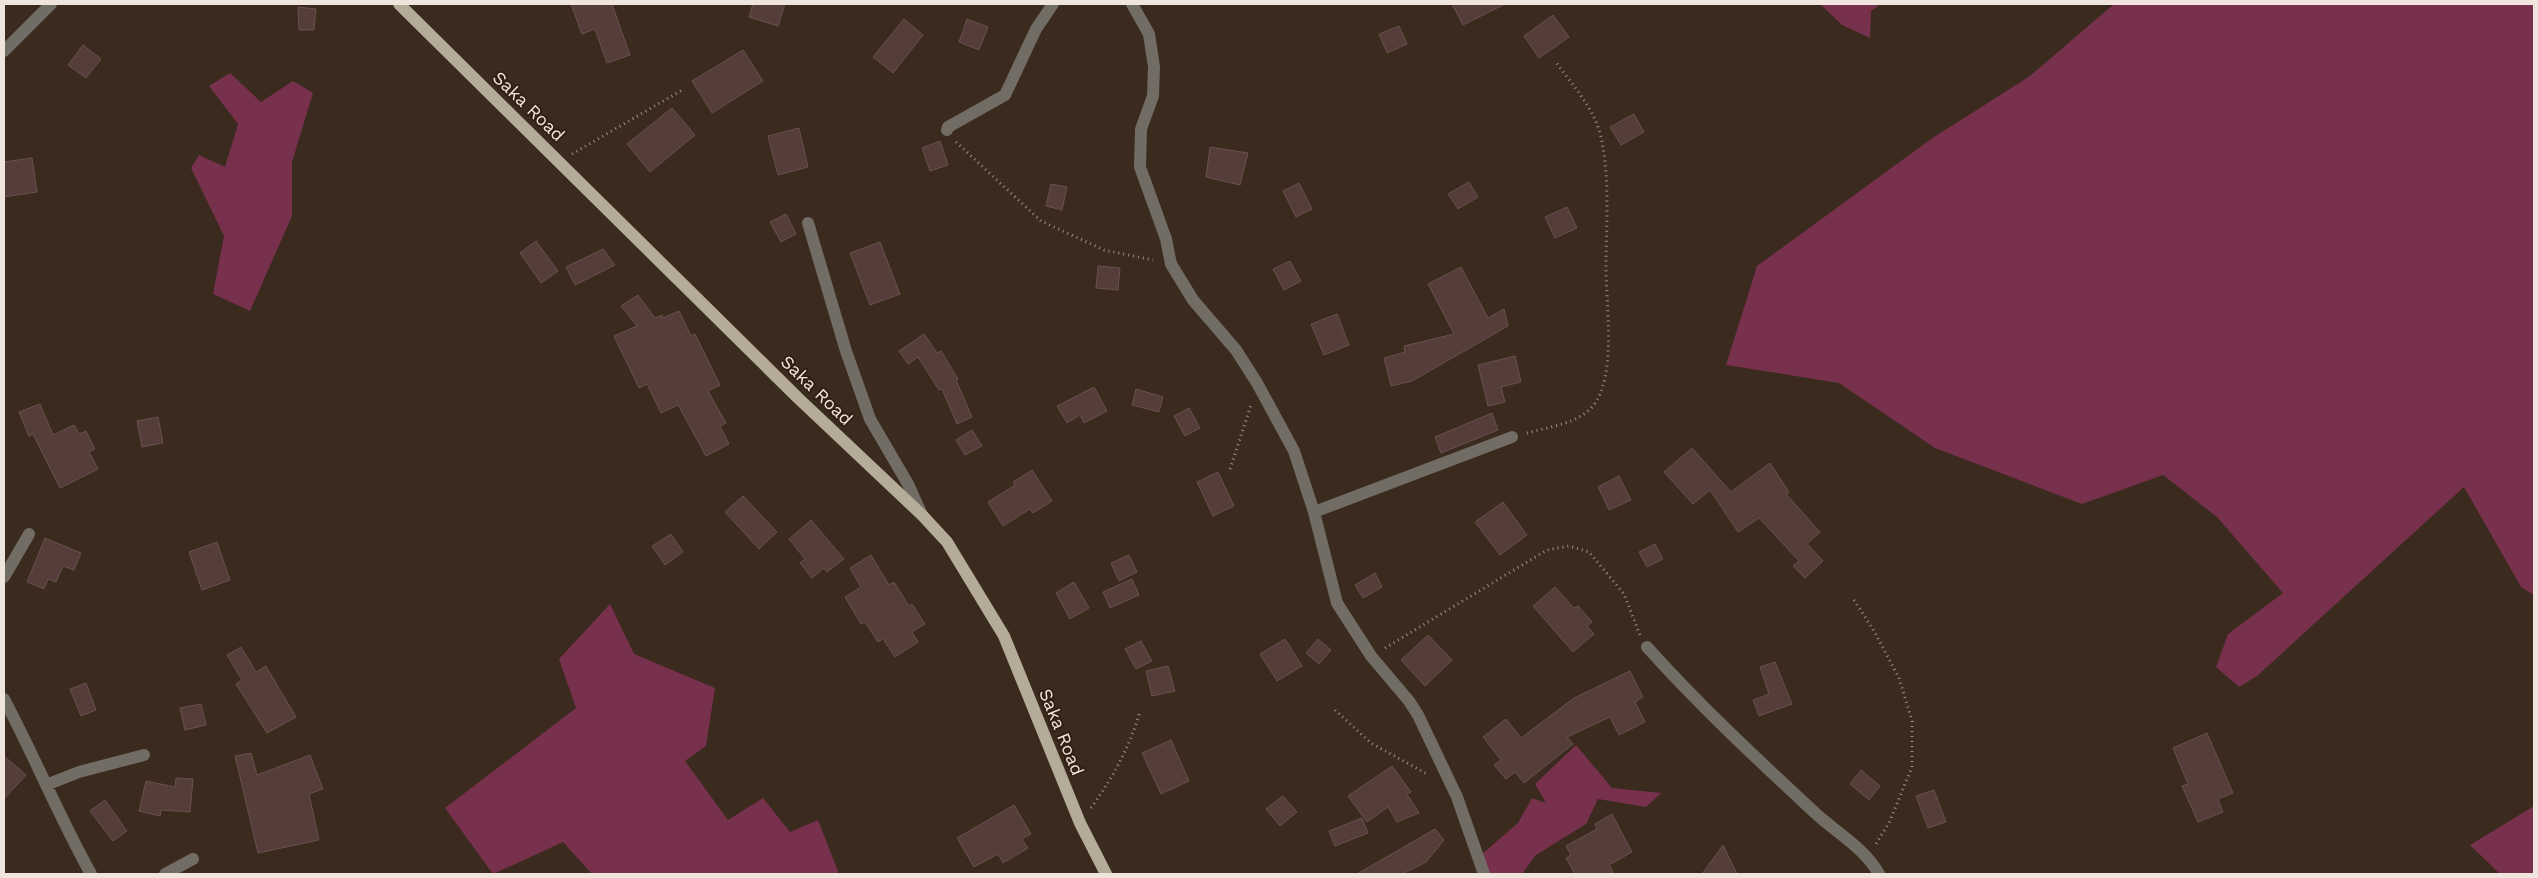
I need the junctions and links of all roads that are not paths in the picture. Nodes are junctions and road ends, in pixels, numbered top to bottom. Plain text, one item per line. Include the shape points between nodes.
1 (51, 4) edge
2 (399, 4) edge
3 (1053, 4) edge
4 (1132, 4) edge
5 (4, 51) edge
6 (947, 130) road end
7 (808, 223) dead end
8 (1512, 437) road end
9 (1314, 512) junction
10 (922, 515) junction
11 (29, 534) dead end
12 (4, 577) edge
13 (1648, 647) road end
14 (4, 699) edge
15 (144, 755) dead end
16 (46, 785) junction
17 (192, 859) dead end
18 (91, 874) edge
19 (165, 874) edge
20 (1106, 874) edge
21 (1484, 874) edge
22 (1879, 874) edge

1 - 5 street
2 - 10 main road, Saka Road via 798,398
3 - 6 street via 1036,29 1005,95
4 - 9 street via 1150,34 1154,67 1153,96 1141,129 1140,167 1166,239 1171,264 1193,300 1236,350 1257,382 1294,451
7 - 10 street via 870,419
8 - 9 street
9 - 21 street via 1336,603 1421,722 1457,797
10 - 20 main road, Saka Road via 947,542 1004,636 1080,823
11 - 12 street
13 - 22 street via 1689,694 1816,814 1870,859
14 - 16 street
15 - 16 street via 79,772
16 - 18 street
17 - 19 street

